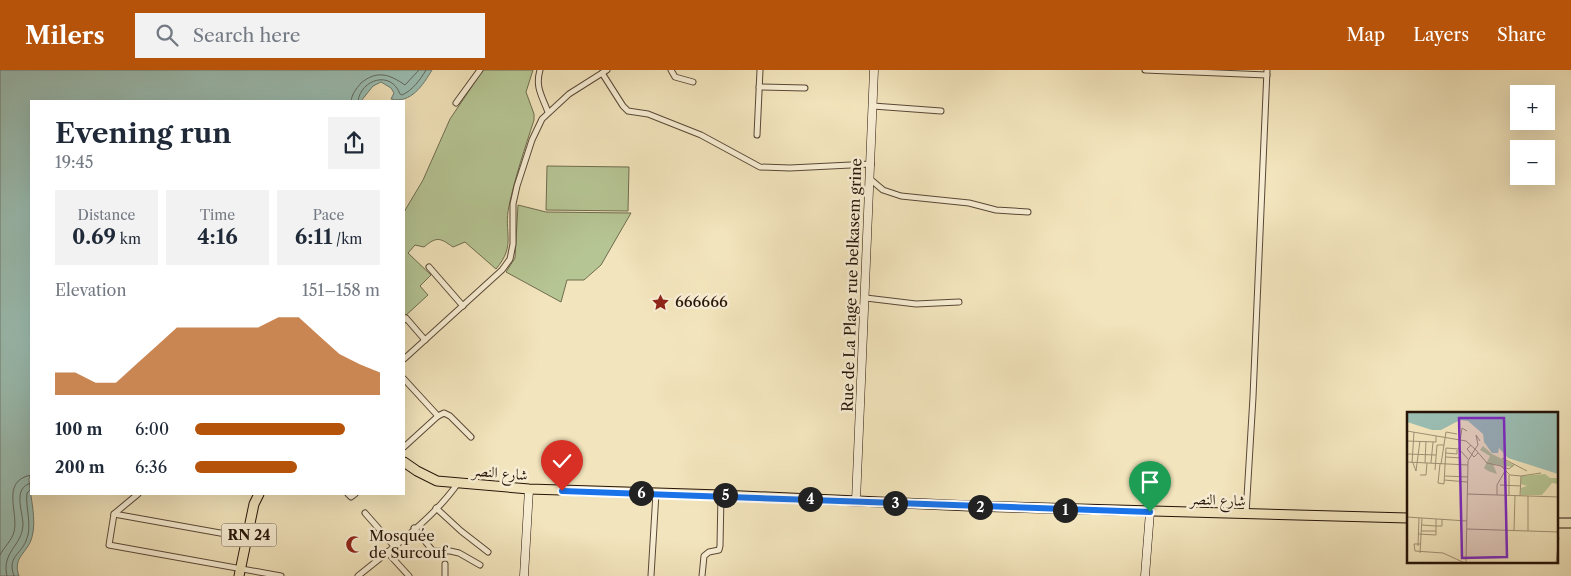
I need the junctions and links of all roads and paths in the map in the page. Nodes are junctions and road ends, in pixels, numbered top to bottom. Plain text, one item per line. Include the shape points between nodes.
1 (480, 70) edge
2 (540, 70) edge
3 (671, 70) edge
4 (760, 70) edge
5 (874, 70) edge
6 (1145, 70) edge
7 (605, 71) edge
8 (1267, 73) edge
9 (693, 82) dead end
10 (759, 87) junction
11 (805, 88) dead end
12 (456, 103) dead end
13 (873, 106) junction
14 (942, 111) dead end
15 (548, 112) junction
16 (757, 135) dead end
17 (871, 164) junction
18 (870, 179) junction
19 (1028, 212) dead end
20 (429, 267) dead end
21 (866, 298) junction
22 (959, 302) dead end
23 (463, 306) junction
24 (405, 319) edge
25 (425, 340) junction
26 (405, 359) edge
27 (405, 380) edge
28 (438, 416) junction
29 (472, 437) dead end
30 (405, 446) edge
31 (405, 463) edge
32 (458, 483) junction
33 (529, 490) junction
34 (656, 493) junction
35 (137, 495) edge
36 (258, 495) edge
37 (721, 495) junction
38 (856, 501) junction
39 (436, 508) junction
40 (1150, 512) junction
41 (366, 513) dead end
42 (114, 514) junction
43 (1246, 515) junction
44 (1407, 518) edge
45 (1558, 523) edge
46 (1571, 523) edge
47 (414, 528) junction
48 (248, 538) junction
49 (394, 546) junction
50 (387, 552) junction
51 (488, 552) dead end
52 (445, 564) dead end
53 (480, 565) dead end
54 (240, 572) edge
55 (281, 576) edge
56 (358, 576) edge
57 (409, 576) edge
58 (445, 576) edge
59 (524, 576) edge
60 (651, 576) edge
61 (702, 576) edge
62 (1145, 576) edge

1 - 12 street
2 - 15 street via 538,87
3 - 9 street via 675,77
4 - 10 street
5 - 13 street, Rue de La Plage rue belkasem grine
6 - 8 street
7 - 15 street
7 - 17 street via 628,110 648,114 701,135 760,167
8 - 43 street
10 - 11 street
10 - 16 street
13 - 14 street
13 - 17 street, Rue de La Plage rue belkasem grine
15 - 23 street via 532,140 517,186 510,259
17 - 18 street, Rue de La Plage rue belkasem grine
18 - 19 street via 883,190 901,196
18 - 21 street, Rue de La Plage rue belkasem grine
20 - 23 street
21 - 22 street via 916,304
21 - 38 street, Rue de La Plage rue belkasem grine
23 - 25 street
24 - 25 street
25 - 26 street
27 - 28 street
28 - 29 street via 444,413 450,416
28 - 30 street
31 - 32 main road, شارع النصر via 437,481
32 - 33 main road, شارع النصر
32 - 39 street
33 - 34 main road, شارع النصر
33 - 59 street
34 - 37 main road, شارع النصر
34 - 60 street
35 - 42 street
36 - 48 main road, RN 24
37 - 38 main road, شارع النصر
37 - 61 street via 720,546 719,550 704,556
38 - 40 main road, شارع النصر
39 - 47 street
39 - 51 street
40 - 43 main road, شارع النصر
40 - 62 street
41 - 49 street
42 - 48 street
42 - 54 street via 109,545
43 - 44 main road, شارع النصر
45 - 46 main road
47 - 49 street
47 - 53 street via 433,551 459,553
48 - 54 main road, RN 24
49 - 50 street
50 - 56 street
50 - 57 street
52 - 58 street
54 - 55 street

